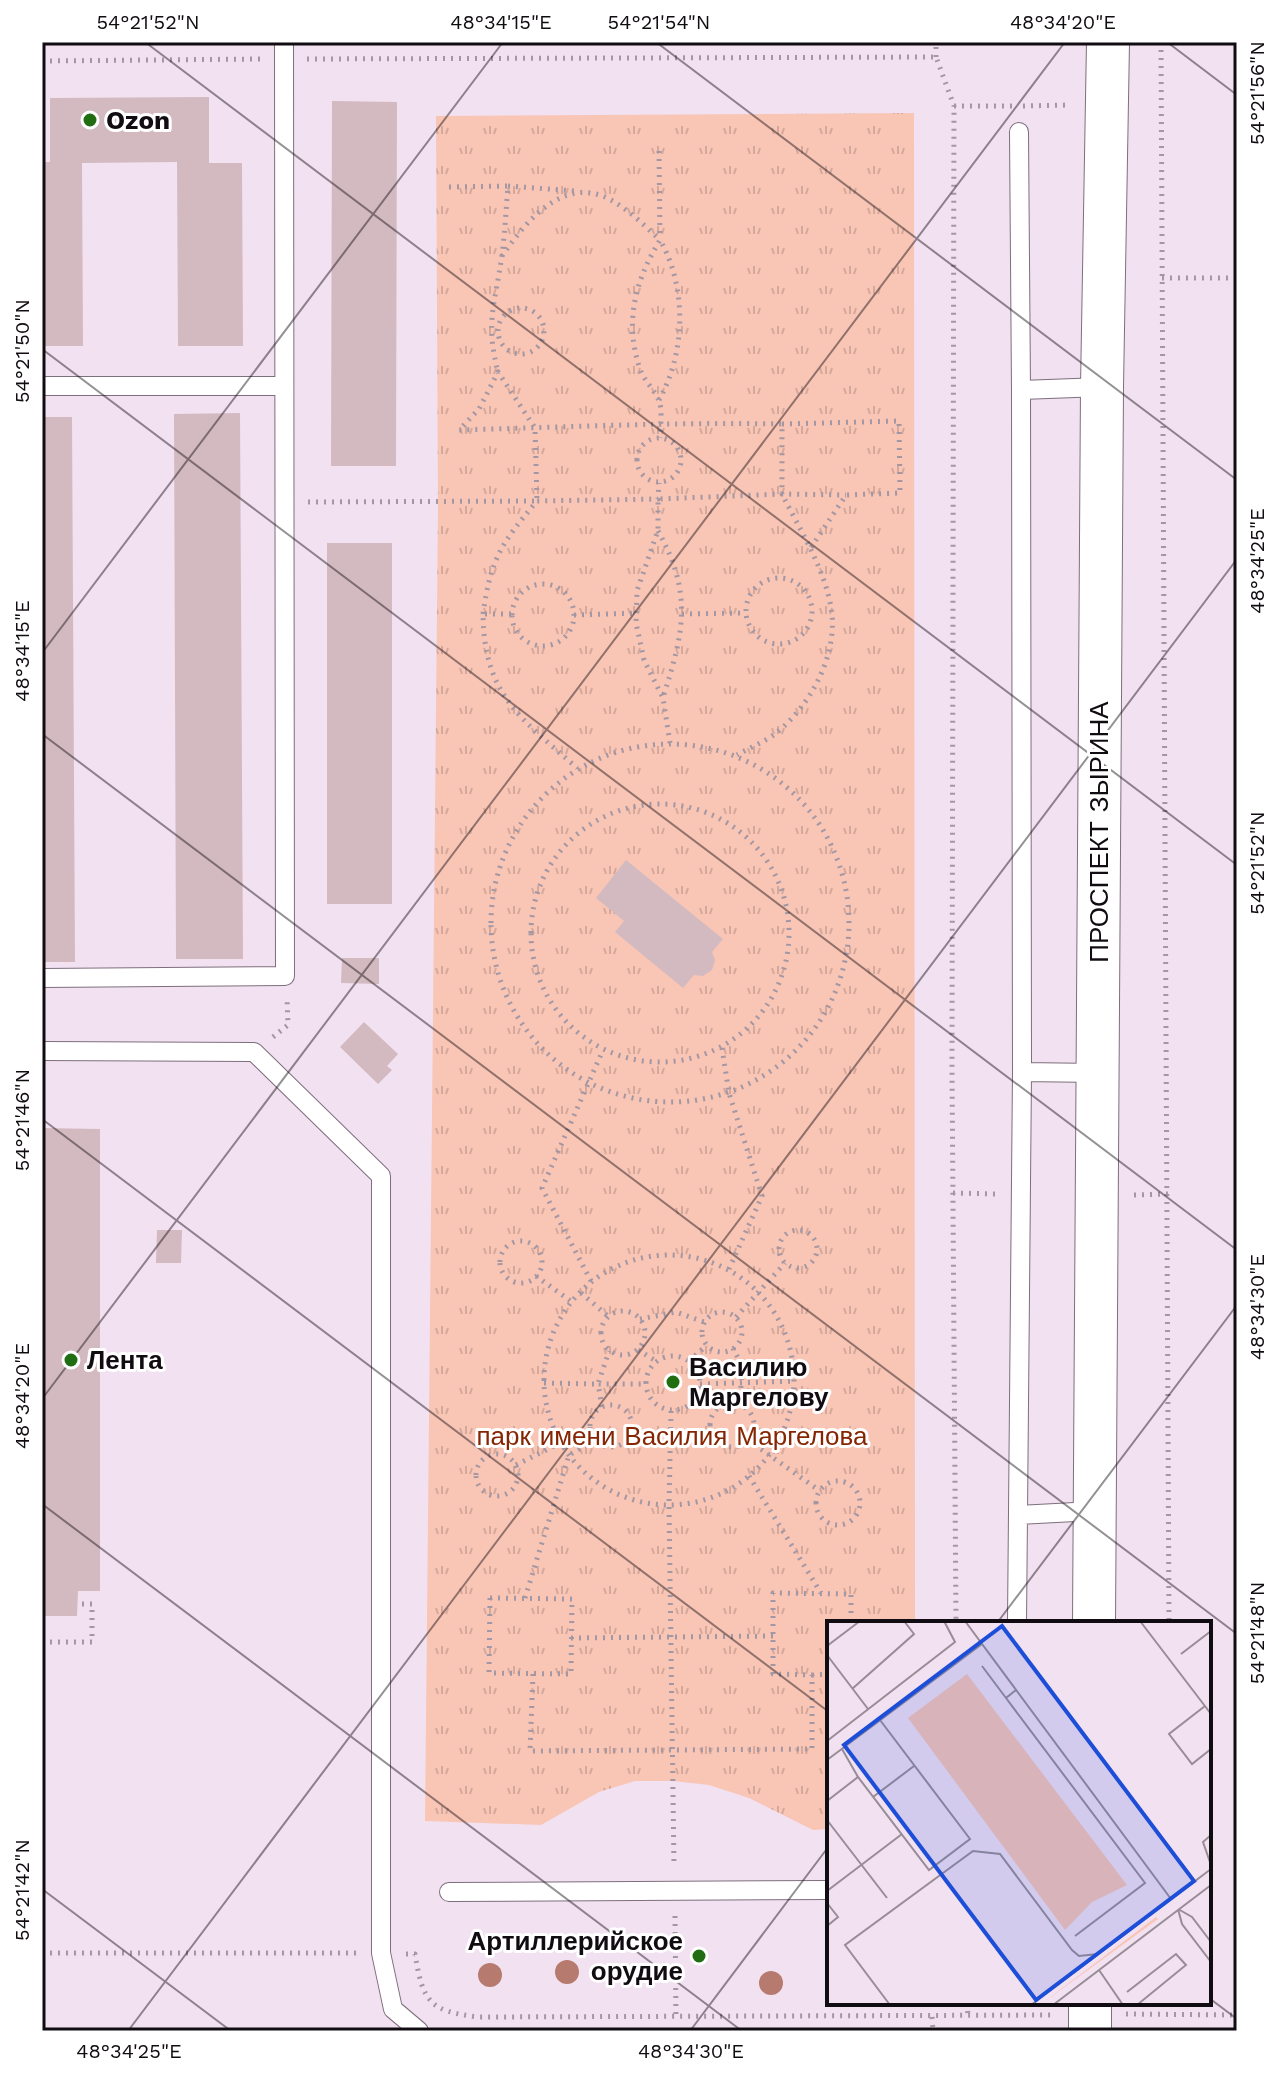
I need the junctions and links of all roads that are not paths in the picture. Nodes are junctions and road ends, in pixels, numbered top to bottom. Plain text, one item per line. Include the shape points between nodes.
1 (1108, 42) edge
2 (284, 50) edge
3 (1019, 132) dead end
4 (42, 386) edge
5 (282, 386) junction
6 (1102, 387) junction
7 (1021, 390) junction
8 (42, 978) edge
9 (42, 1051) edge
10 (1022, 1072) junction
11 (1098, 1073) junction
12 (1094, 1511) junction
13 (1018, 1515) junction
14 (1017, 1621) edge
15 (1094, 1621) edge
16 (827, 1890) edge
17 (449, 1892) dead end
18 (419, 2031) edge

1 - 6 street, ПРОСПЕКТ ЗЫРИНА
2 - 5 lane
3 - 7 lane
4 - 5 lane
5 - 8 lane via 285,976
6 - 7 lane
6 - 11 street, ПРОСПЕКТ ЗЫРИНА
7 - 10 lane
9 - 18 lane via 254,1052 381,1176 381,1953 393,2009
10 - 11 lane
10 - 13 lane
11 - 12 street, ПРОСПЕКТ ЗЫРИНА
12 - 13 lane
12 - 15 street, ПРОСПЕКТ ЗЫРИНА
13 - 14 lane
16 - 17 lane

